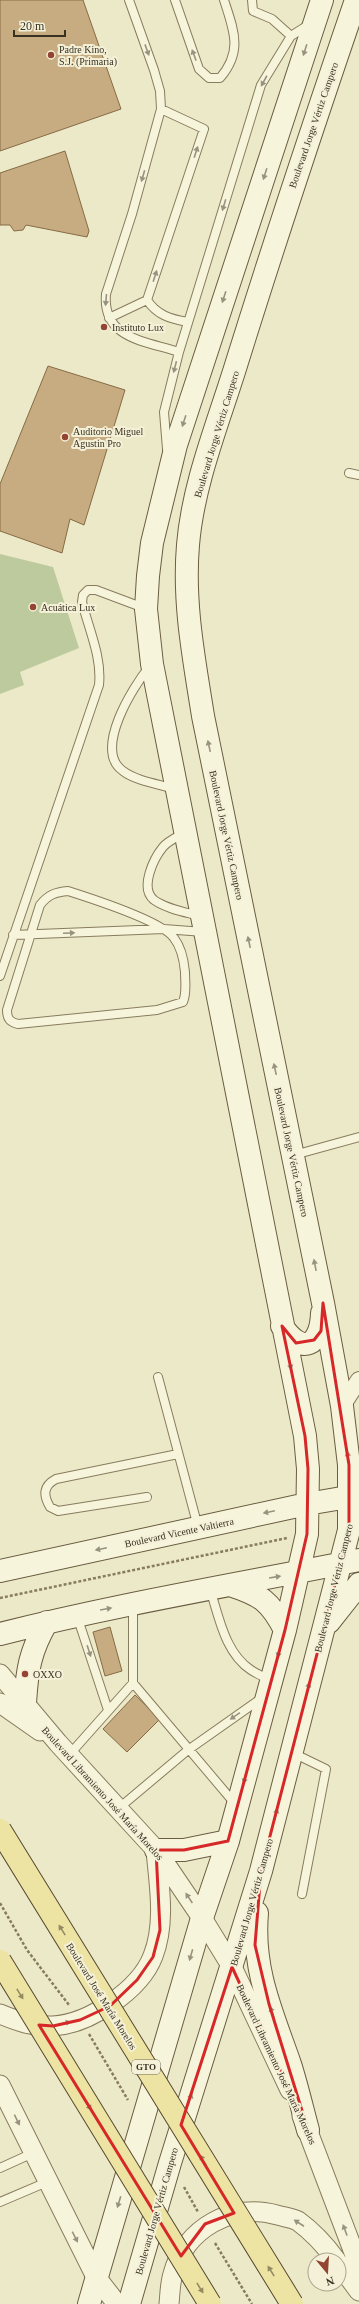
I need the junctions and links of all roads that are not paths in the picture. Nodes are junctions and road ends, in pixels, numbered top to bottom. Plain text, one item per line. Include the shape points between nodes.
1 (129, 0) edge
2 (175, 0) edge
3 (224, 0) edge
4 (252, 0) edge
5 (322, 0) edge
6 (356, 0) edge
7 (315, 22) junction
8 (291, 36) junction
9 (161, 109) junction
10 (147, 300) junction
11 (109, 318) junction
12 (188, 322) junction
13 (179, 352) junction
14 (169, 472) junction
15 (349, 473) dead end
16 (359, 476) edge
17 (146, 609) junction
18 (152, 664) junction
19 (179, 790) junction
20 (186, 832) junction
21 (204, 924) junction
22 (164, 929) junction
23 (13, 935) junction
24 (30, 935) junction
25 (0, 976) edge
26 (3, 1010) edge
27 (359, 1137) edge
28 (293, 1155) junction
29 (323, 1303) junction
30 (282, 1326) junction
31 (158, 1377) dead end
32 (359, 1380) edge
33 (342, 1406) junction
34 (359, 1422) edge
35 (178, 1454) junction
36 (355, 1495) edge
37 (147, 1497) dead end
38 (308, 1504) junction
39 (199, 1527) junction
40 (350, 1562) edge
41 (0, 1571) edge
42 (298, 1574) junction
43 (359, 1584) edge
44 (219, 1587) junction
45 (133, 1604) junction
46 (77, 1614) junction
47 (47, 1622) junction
48 (285, 1630) junction
49 (322, 1630) junction
50 (0, 1634) edge
51 (0, 1674) edge
52 (133, 1683) junction
53 (270, 1687) junction
54 (0, 1703) edge
55 (25, 1703) junction
56 (108, 1710) junction
57 (63, 1749) junction
58 (188, 1750) junction
59 (292, 1752) junction
60 (237, 1807) junction
61 (118, 1808) junction
62 (0, 1830) edge
63 (228, 1841) junction
64 (156, 1850) junction
65 (261, 1871) junction
66 (302, 1894) dead end
67 (202, 1918) junction
68 (0, 1961) edge
69 (232, 1967) junction
70 (0, 2014) edge
71 (0, 2085) edge
72 (308, 2130) junction
73 (32, 2153) junction
74 (0, 2168) edge
75 (47, 2182) junction
76 (0, 2202) edge
77 (330, 2252) edge
78 (359, 2266) edge
79 (347, 2275) edge
80 (96, 2277) junction
81 (359, 2291) edge
82 (89, 2304) edge
83 (116, 2304) edge
84 (129, 2304) edge
85 (169, 2304) edge
86 (210, 2304) edge
87 (292, 2304) edge

1 -> 9 lane via 154,70 160,91
3 -> 2 lane via 235,34 234,54 230,66 220,78 209,78 199,69
4 - 8 lane via 253,11 272,19
5 - 7 main road
28 -> 6 main road, Boulevard Jorge Vértiz Campero via 203,716 190,637 186,589 188,544 197,491 277,234
7 - 8 lane
7 -> 14 main road via 190,400
8 -> 12 lane via 261,85
10 -> 9 lane via 204,129
9 -> 11 lane via 132,214 106,294 105,306
10 - 11 lane
10 - 12 lane via 156,311 168,318
11 - 13 lane via 117,329 130,336
12 - 13 lane
13 -> 14 lane via 164,412
14 - 17 main road via 152,543
15 - 16 lane
17 - 18 main road
17 - 23 lane via 96,590 88,590 83,595 82,602 98,660 99,685
18 - 19 main road
18 - 19 lane via 138,680 116,725 112,756 123,772
19 - 20 main road
20 - 21 main road
20 - 21 lane via 164,846 147,886 154,900
21 - 22 lane
21 - 30 main road
24 -> 22 lane
22 - 24 lane via 68,891 46,897 40,905
22 - 26 lane via 174,937 181,951 186,995 182,1002 157,1010 18,1024 11,1022
23 - 24 lane
23 - 25 lane
24 - 26 lane
27 - 28 lane
29 -> 28 main road, Boulevard Jorge Vértiz Campero
29 - 30 main road via 321,1331 314,1340 303,1344 296,1343
29 - 33 main road, Boulevard Jorge Vértiz Campero
30 -> 38 main road via 305,1436
31 - 35 lane
32 - 33 street
33 - 34 main road
36 -> 33 main road, Boulevard Jorge Vértiz Campero
35 - 37 lane via 69,1476 49,1483 45,1490 45,1498 50,1507 58,1511
35 - 39 lane
36 - 38 main road, Boulevard Vicente Valtierra
36 - 40 main road, Boulevard Jorge Vértiz Campero via 349,1530
38 -> 39 main road, Boulevard Vicente Valtierra
38 - 42 main road via 307,1534
39 -> 41 main road, Boulevard Vicente Valtierra
40 - 42 main road
40 - 49 main road, Boulevard Jorge Vértiz Campero
44 -> 42 main road
42 - 48 main road
43 - 49 main road
44 - 45 main road
44 - 48 main road via 248,1591 264,1600 275,1610
44 - 53 lane via 222,1629 230,1646
46 -> 45 main road
45 - 52 lane
46 - 47 main road
46 -> 56 lane
47 - 50 main road
47 - 55 main road via 32,1650
48 -> 53 main road
59 -> 49 main road, Boulevard Jorge Vértiz Campero
51 - 55 street, Boulevard Libramiento José María Morelos
52 - 56 lane
52 - 58 lane
53 -> 58 lane
53 -> 60 main road
54 - 57 street
55 - 57 street, Boulevard Libramiento José María Morelos
56 - 57 lane
57 - 61 street, Boulevard Libramiento José María Morelos
58 - 60 lane
58 - 61 lane
65 -> 59 main road, Boulevard Jorge Vértiz Campero
59 - 66 lane via 326,1769
60 - 63 main road
61 - 64 street, Boulevard Libramiento José María Morelos
87 -> 62 main road, Boulevard José María Morelos / GTO, bridge
63 - 64 main road via 184,1850
63 - 67 main road
67 -> 64 street, Boulevard Libramiento José María Morelos
70 -> 64 street via 23,2024 53,2026 80,2020 110,2006 138,1980 153,1957 160,1930
65 - 69 main road, Boulevard Jorge Vértiz Campero
72 -> 65 main road via 291,2067 268,2004 255,1944
67 - 69 street, Boulevard Libramiento José María Morelos
67 -> 80 main road
68 -> 86 main road, bridge
69 - 72 street, Boulevard Libramiento José María Morelos
84 -> 69 main road, Boulevard Jorge Vértiz Campero via 170,2163
71 -> 73 street
78 -> 72 street, Boulevard Libramiento José María Morelos
73 - 74 lane
73 - 75 street
75 - 76 lane
75 -> 80 street
77 -> 85 street via 322,2240 296,2220 263,2210 234,2213 205,2224 185,2247 173,2273
79 - 81 street
80 - 82 main road
80 - 83 street

